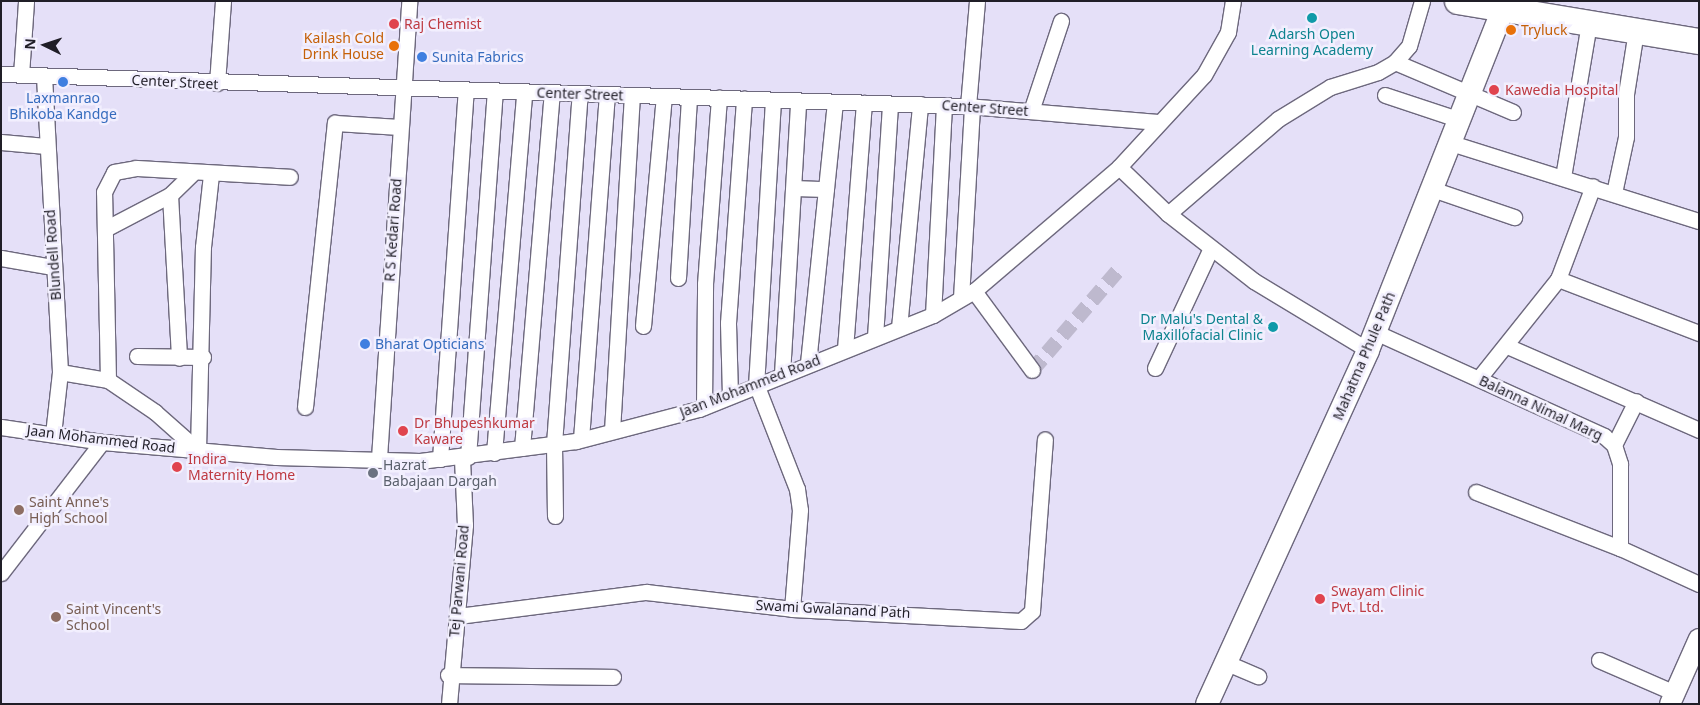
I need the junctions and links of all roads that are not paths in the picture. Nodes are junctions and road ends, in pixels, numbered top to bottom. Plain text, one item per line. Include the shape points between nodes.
1 (26, 1) edge
2 (223, 1) edge
3 (409, 1) edge
4 (977, 1) edge
5 (1233, 1) edge
6 (1422, 1) edge
7 (1457, 1) edge
8 (1505, 5) edge
9 (1061, 21) dead end
10 (1589, 23) junction
11 (1636, 31) junction
12 (1699, 41) edge
13 (1395, 62) junction
14 (1, 74) edge
15 (21, 75) junction
16 (44, 76) junction
17 (217, 84) junction
18 (402, 89) junction
19 (466, 91) junction
20 (495, 92) junction
21 (524, 92) junction
22 (552, 93) junction
23 (1471, 93) junction
24 (580, 94) junction
25 (607, 95) junction
26 (1386, 95) dead end
27 (632, 96) junction
28 (664, 97) junction
29 (689, 97) junction
30 (719, 98) junction
31 (744, 99) junction
32 (773, 100) junction
33 (798, 101) junction
34 (835, 102) junction
35 (864, 103) junction
36 (890, 104) junction
37 (920, 104) junction
38 (944, 105) junction
39 (970, 106) junction
40 (1031, 111) junction
41 (1513, 112) dead end
42 (1460, 120) junction
43 (1159, 122) junction
44 (400, 127) junction
45 (1, 142) edge
46 (1451, 143) junction
47 (46, 146) junction
48 (1119, 167) junction
49 (192, 174) junction
50 (211, 175) junction
51 (290, 177) dead end
52 (1563, 177) junction
53 (1593, 186) junction
54 (794, 188) junction
55 (826, 189) junction
56 (1432, 189) junction
57 (1614, 193) junction
58 (170, 195) junction
59 (1164, 210) junction
60 (1514, 217) dead end
61 (1699, 220) edge
62 (105, 229) junction
63 (1211, 248) junction
64 (1, 258) edge
65 (53, 267) junction
66 (678, 278) dead end
67 (1558, 280) junction
68 (968, 295) junction
69 (933, 314) junction
70 (643, 326) dead end
71 (899, 328) junction
72 (1699, 334) edge
73 (875, 337) junction
74 (1372, 341) junction
75 (1507, 346) junction
76 (845, 349) junction
77 (137, 356) dead end
78 (203, 357) junction
79 (179, 358) junction
80 (808, 363) junction
81 (1030, 367) dead end
82 (1155, 368) dead end
83 (60, 372) junction
84 (782, 374) junction
85 (1479, 378) junction
86 (108, 380) junction
87 (756, 384) junction
88 (730, 395) junction
89 (1636, 401) junction
90 (305, 407) dead end
91 (704, 407) junction
92 (1, 427) edge
93 (1699, 430) edge
94 (612, 431) junction
95 (53, 434) junction
96 (581, 439) junction
97 (1045, 439) dead end
98 (102, 442) junction
99 (554, 444) junction
100 (1614, 444) junction
101 (522, 448) junction
102 (198, 450) junction
103 (494, 453) junction
104 (465, 457) junction
105 (379, 458) junction
106 (440, 459) junction
107 (1476, 492) dead end
108 (555, 516) dead end
109 (1620, 548) junction
110 (1, 573) edge
111 (1699, 584) edge
112 (792, 610) junction
113 (458, 616) junction
114 (1699, 639) edge
115 (1599, 660) dead end
116 (1227, 663) junction
117 (448, 675) junction
118 (1258, 676) dead end
119 (613, 677) dead end
120 (1672, 698) edge
121 (448, 704) edge
122 (1207, 704) edge

1 - 15 street
2 - 17 street
3 - 18 street, R S Kedari Road
4 - 39 street
5 - 43 street, Jaan Mohammed Road via 1228,32 1204,75
6 - 13 street via 1411,40
7 - 8 main road
8 - 10 main road
8 - 23 main road, Mahatma Phule Path
9 - 40 street
10 - 11 main road
10 - 52 street
11 - 12 main road
11 - 57 street via 1626,94 1626,137
13 - 23 street
13 - 59 street via 1378,72 1330,87 1278,119
14 - 15 street, Center Street
15 - 16 street, Center Street
16 - 17 street, Center Street
16 - 47 street, Blundell Road
17 - 18 street, Center Street
18 - 19 street, Center Street
18 - 44 street, R S Kedari Road
19 - 20 street, Center Street
19 - 106 street
20 - 21 street, Center Street
20 - 104 street, Tej Parwani Road
21 - 22 street, Center Street
21 - 103 street
22 - 24 street, Center Street
22 - 101 street
23 - 41 street
23 - 42 main road, Mahatma Phule Path
24 - 25 street, Center Street
24 - 99 street
25 - 27 street, Center Street
25 - 96 street
26 - 42 street
27 - 28 street, Center Street
27 - 94 street
28 - 29 street, Center Street
28 - 70 street
29 - 30 street, Center Street
29 - 66 street
30 - 31 street, Center Street
30 - 91 street via 705,284
31 - 32 street, Center Street
31 - 88 street via 728,323 732,339
32 - 33 street, Center Street
32 - 87 street
33 - 34 street, Center Street
33 - 54 street
34 - 35 street, Center Street
34 - 55 street
35 - 36 street, Center Street
35 - 76 street
36 - 37 street, Center Street
36 - 73 street
37 - 38 street, Center Street
37 - 71 street
38 - 39 street, Center Street
38 - 69 street
39 - 40 street, Center Street
39 - 68 street
40 - 43 street, Center Street
42 - 46 main road, Mahatma Phule Path
43 - 48 street, Jaan Mohammed Road
44 - 90 street via 335,123
44 - 105 street, R S Kedari Road
45 - 47 street
46 - 52 street
46 - 56 main road, Mahatma Phule Path
47 - 65 street, Blundell Road
48 - 59 street, Balanna Nimal Marg
48 - 68 street, Jaan Mohammed Road
49 - 50 street
49 - 58 street
49 - 62 street via 136,168 114,172 104,192
50 - 51 street
50 - 78 street via 203,247
52 - 53 street
53 - 57 street
53 - 67 street
54 - 55 street
54 - 84 street
55 - 80 street
56 - 60 street
56 - 74 main road, Mahatma Phule Path
57 - 61 street
58 - 62 street
58 - 79 street
59 - 63 street, Balanna Nimal Marg
62 - 86 street
63 - 74 street, Balanna Nimal Marg via 1254,281
63 - 82 street
64 - 65 street
65 - 83 street, Blundell Road
67 - 72 street
67 - 75 street
68 - 69 street, Jaan Mohammed Road
68 - 81 street via 1016,346
69 - 71 street, Jaan Mohammed Road
71 - 73 street, Jaan Mohammed Road
73 - 76 street, Jaan Mohammed Road
74 - 85 street, Balanna Nimal Marg
74 - 116 main road, Mahatma Phule Path
75 - 85 street
75 - 89 street
76 - 80 street, Jaan Mohammed Road
77 - 79 street
78 - 79 street
78 - 102 street
80 - 84 street, Jaan Mohammed Road
83 - 86 street
83 - 95 street, Blundell Road
84 - 87 street, Jaan Mohammed Road
85 - 100 street, Balanna Nimal Marg
86 - 102 street via 155,412
87 - 88 street, Jaan Mohammed Road
87 - 112 street via 790,466 800,510
88 - 91 street, Jaan Mohammed Road
89 - 93 street
89 - 100 street
91 - 94 street, Jaan Mohammed Road
92 - 95 street, Jaan Mohammed Road
94 - 96 street, Jaan Mohammed Road
95 - 98 street, Jaan Mohammed Road
96 - 99 street, Jaan Mohammed Road
97 - 112 street, Swami Gwalanand Path via 1032,611 1028,618
98 - 102 street, Jaan Mohammed Road
98 - 110 street
99 - 101 street, Jaan Mohammed Road
99 - 108 street
100 - 109 street, Balanna Nimal Marg via 1620,464
101 - 103 street, Jaan Mohammed Road
102 - 105 street, Jaan Mohammed Road
103 - 104 street, Jaan Mohammed Road
104 - 106 street, Jaan Mohammed Road
104 - 113 street, Tej Parwani Road via 465,525
105 - 106 street, Jaan Mohammed Road
107 - 109 street
109 - 111 street
112 - 113 street, Swami Gwalanand Path via 646,592
113 - 117 street, Tej Parwani Road
114 - 120 street
115 - 120 street
116 - 118 street
116 - 122 main road, Mahatma Phule Path
117 - 119 street
117 - 121 street, Tej Parwani Road

